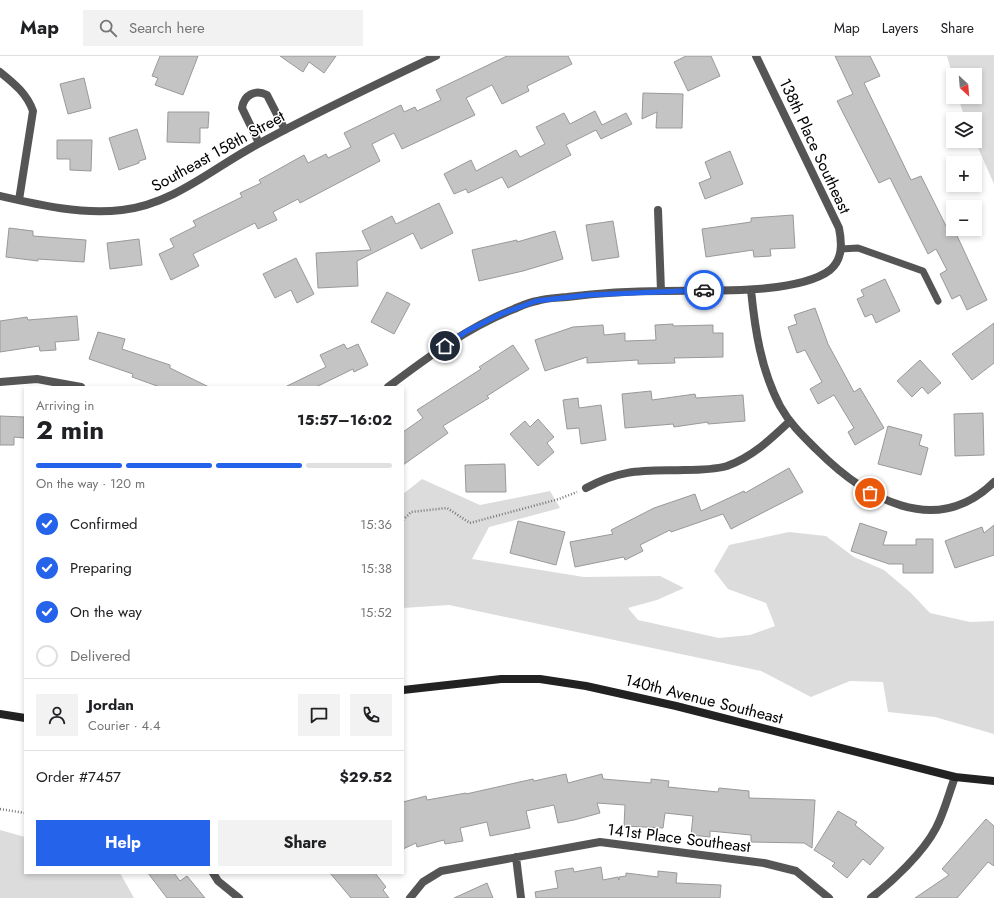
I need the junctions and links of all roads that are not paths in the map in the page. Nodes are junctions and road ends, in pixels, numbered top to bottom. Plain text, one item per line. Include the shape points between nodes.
1 (436, 56) edge
2 (756, 56) edge
3 (0, 72) edge
4 (285, 130) junction
5 (259, 143) junction
6 (0, 196) edge
7 (19, 200) junction
8 (658, 210) dead end
9 (841, 249) junction
10 (751, 290) junction
11 (661, 291) junction
12 (938, 301) dead end
13 (0, 382) edge
14 (75, 386) edge
15 (389, 386) edge
16 (789, 422) junction
17 (994, 482) edge
18 (586, 488) road end
19 (404, 690) edge
20 (0, 714) edge
21 (24, 718) edge
22 (955, 776) junction
23 (994, 781) edge
24 (516, 857) junction
25 (214, 874) edge
26 (239, 898) edge
27 (410, 898) edge
28 (521, 898) edge
29 (829, 898) edge
30 (871, 898) edge

1 - 4 street, Southeast 158th Street
2 - 9 street, 138th Place Southeast via 838,228
3 - 7 street via 22,91 33,112
4 - 5 street, Southeast 158th Street
4 - 5 street via 267,96 262,93 250,94 242,108
5 - 7 street, Southeast 158th Street via 191,185 144,205 118,210 81,210
6 - 7 street, Southeast 158th Street
8 - 11 street
9 - 10 street via 837,262 831,269 816,277 779,287
9 - 12 lane via 858,248 923,271
10 - 11 street
10 - 16 street via 754,326 762,356 771,385
11 - 15 street via 536,301 501,314 467,331
13 - 14 street via 37,380
16 - 17 street via 835,468 870,493 891,504 932,510 954,506 972,499
16 - 18 street via 759,449 726,466 621,473 606,477
19 - 22 main road, 140th Avenue Southeast via 501,679 540,679 586,686
20 - 21 main road
22 - 23 main road, 140th Avenue Southeast
22 - 30 street via 936,828 921,849 886,887
24 - 27 street, 141st Place Southeast via 441,871 423,882
24 - 28 street
24 - 29 street, 141st Place Southeast via 600,842 756,862 796,871
25 - 26 street via 218,881

